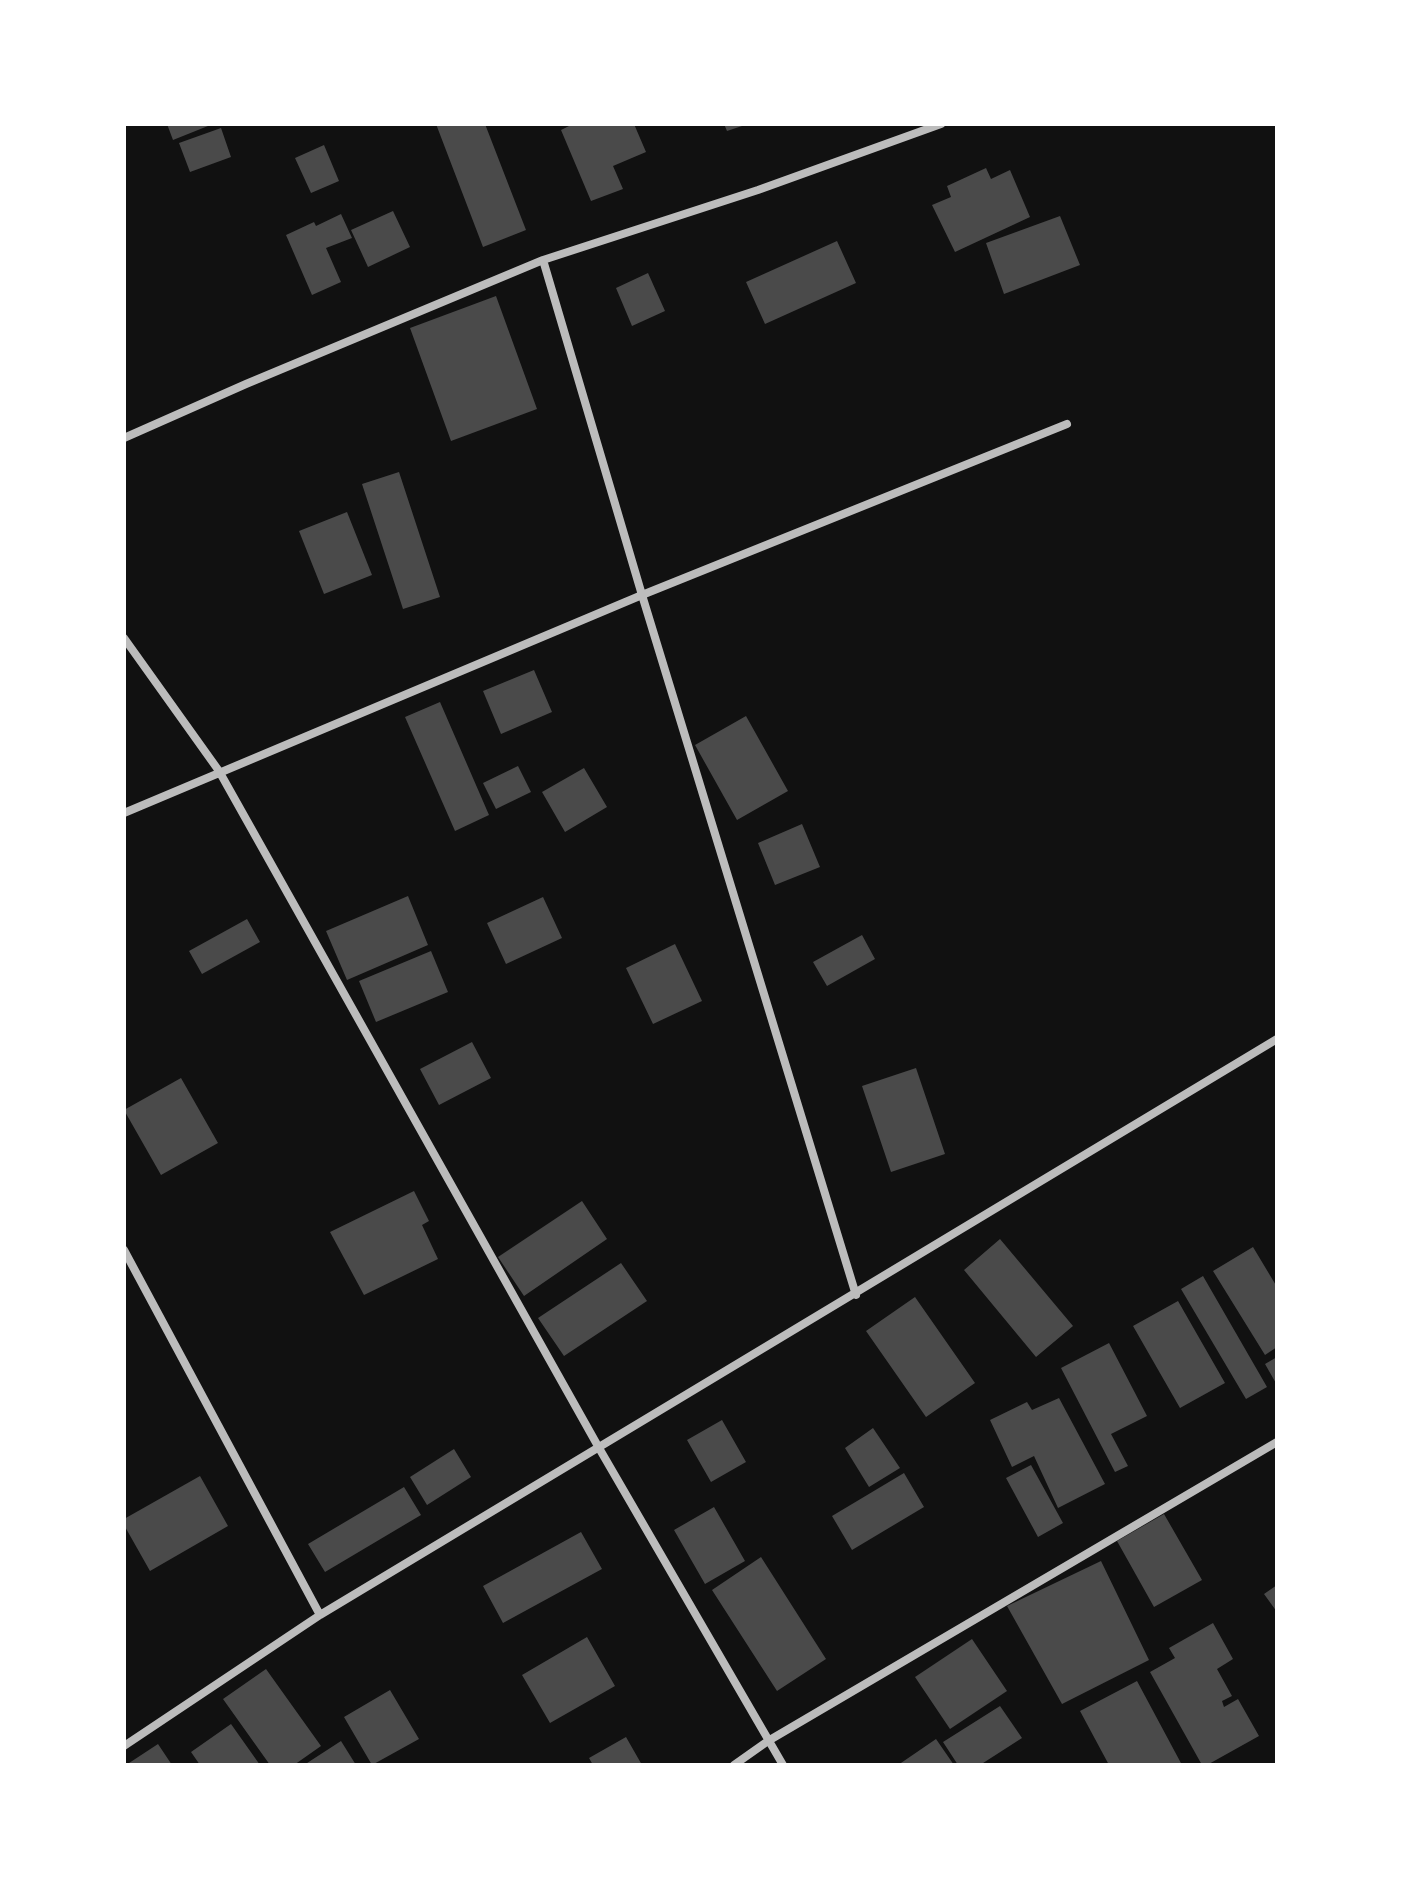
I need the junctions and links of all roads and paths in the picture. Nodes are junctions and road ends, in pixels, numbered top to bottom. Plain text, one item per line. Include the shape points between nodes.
1 (941, 124) edge
2 (543, 260) junction
3 (1067, 424) dead end
4 (124, 438) edge
5 (642, 595) junction
6 (124, 638) edge
7 (219, 771) junction
8 (124, 813) edge
9 (1277, 1039) edge
10 (124, 1250) edge
11 (856, 1295) junction
12 (1277, 1442) edge
13 (599, 1448) junction
14 (320, 1615) junction
15 (768, 1741) junction
16 (124, 1746) edge
17 (734, 1765) edge
18 (783, 1765) edge

1 - 2 street
2 - 4 street
2 - 5 street
3 - 5 street
5 - 7 street
5 - 11 street
6 - 7 street
7 - 8 street
7 - 13 street
9 - 11 street
10 - 14 street
11 - 13 street
12 - 15 street
13 - 14 street
13 - 15 street
14 - 16 street
15 - 17 street
15 - 18 street

